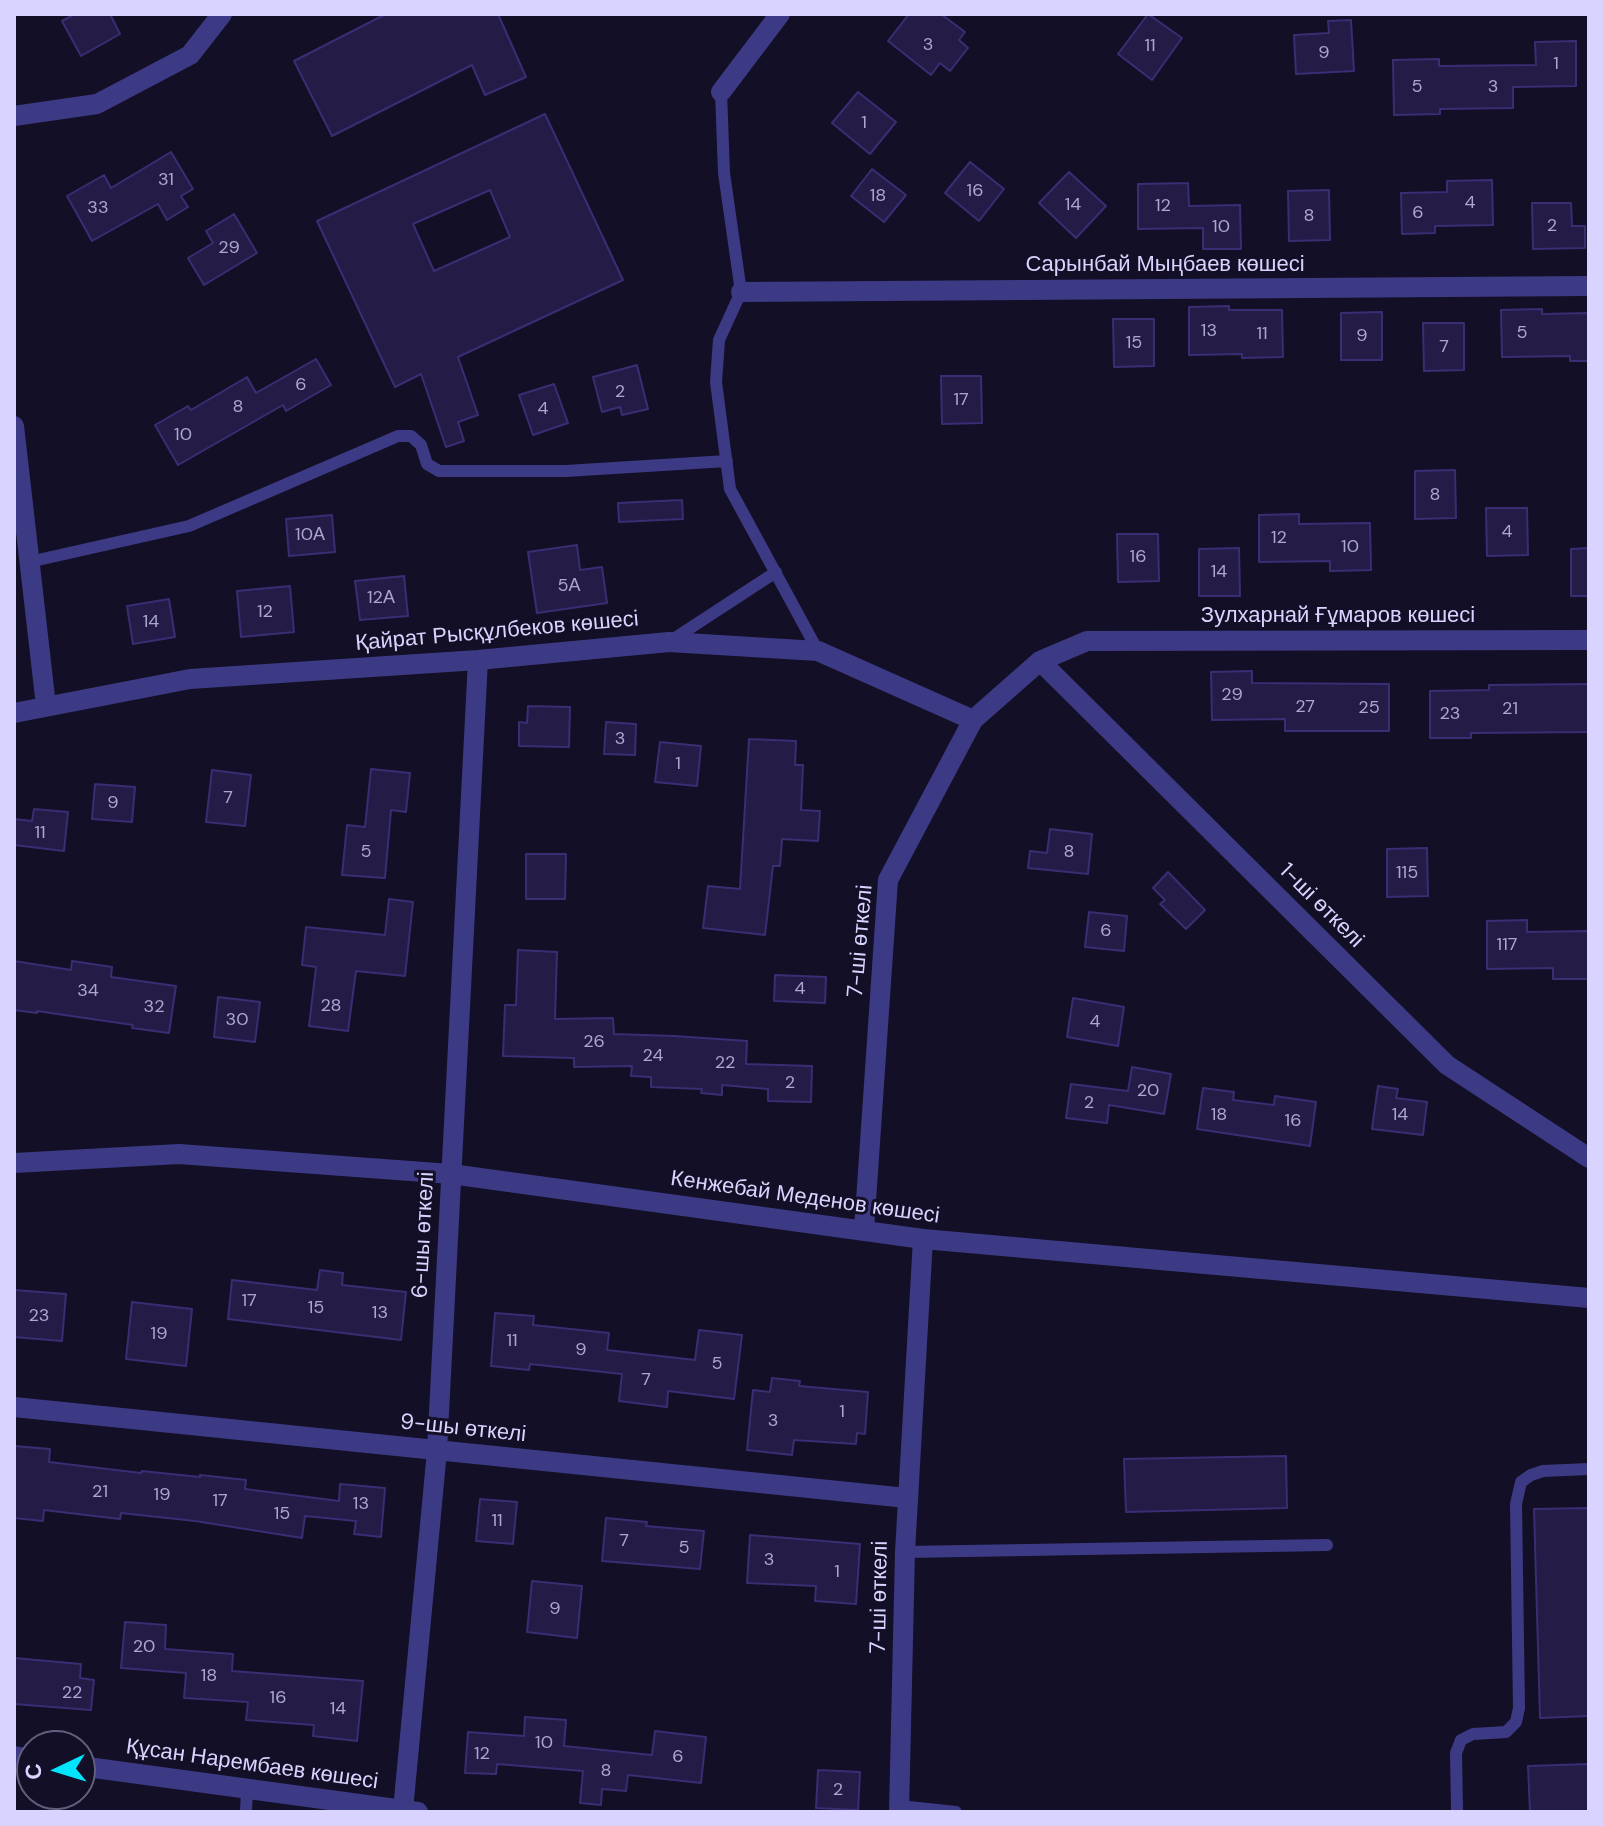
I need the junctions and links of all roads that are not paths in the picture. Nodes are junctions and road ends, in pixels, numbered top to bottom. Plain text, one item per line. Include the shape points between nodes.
1 (222, 14) edge
2 (780, 14) edge
3 (721, 92) joint
4 (14, 116) edge
5 (1589, 286) edge
6 (741, 292) junction
7 (14, 426) edge
8 (727, 461) junction
9 (29, 562) junction
10 (776, 572) junction
11 (1589, 640) edge
12 (1087, 641) joint
13 (669, 642) junction
14 (818, 651) junction
15 (478, 660) junction
16 (1040, 661) junction
17 (46, 706) junction
18 (14, 713) edge
19 (973, 720) junction
20 (1589, 1158) edge
21 (14, 1163) edge
22 (451, 1174) junction
23 (864, 1230) junction
24 (923, 1239) junction
25 (1589, 1298) edge
26 (14, 1407) edge
27 (437, 1451) junction
28 (1589, 1469) edge
29 (907, 1498) junction
30 (1327, 1545) dead end
31 (905, 1552) junction
32 (96, 1768) edge
33 (247, 1789) junction
34 (899, 1809) edge
35 (1457, 1810) dead end
36 (410, 1811) edge
37 (246, 1812) edge
38 (956, 1812) edge

1 - 4 street via 190,55 97,104
2 - 3 street
3 - 6 lane via 724,173
5 - 6 street, Сарынбай Мыңбаев көшесі
6 - 8 lane via 719,340 716,382
7 - 9 street
8 - 9 lane via 566,471 439,471 427,464 421,445 411,436 398,436 189,526
8 - 10 lane via 730,489
9 - 17 street
10 - 13 lane
10 - 14 lane
11 - 12 street, Зулхарнай Ғұмаров көшесі
12 - 16 street, 7-ші өткелі
13 - 14 street, Қайрат Рысқұлбеков көшесі
13 - 15 street, Қайрат Рысқұлбеков көшесі
14 - 19 street, Қайрат Рысқұлбеков көшесі
15 - 17 street, Қайрат Рысқұлбеков көшесі via 190,679
15 - 22 street, 6-шы өткелі
16 - 19 street, 7-ші өткелі
16 - 20 street, 1-ші өткелі via 1447,1065
17 - 18 street, Қайрат Рысқұлбеков көшесі
19 - 23 street, 7-ші өткелі via 888,880
21 - 22 street, Кенжебай Меденов көшесі via 179,1154
22 - 23 street, Кенжебай Меденов көшесі
22 - 27 street, 6-шы өткелі
23 - 24 street, Кенжебай Меденов көшесі
24 - 25 street, Кенжебай Меденов көшесі
24 - 29 street, 7-ші өткелі
26 - 27 street, 9-шы өткелі
27 - 29 street, 9-шы өткелі
27 - 36 street, 6-шы өткелі
28 - 35 lane via 1543,1471 1521,1482 1516,1504 1519,1708 1516,1722 1506,1732 1461,1740 1456,1753
29 - 31 street, 7-ші өткелі
30 - 31 lane
31 - 34 street, 7-ші өткелі
32 - 33 street, Құсан Нарембаев көшесі
33 - 36 street, Құсан Нарембаев көшесі
33 - 37 lane
34 - 38 lane

